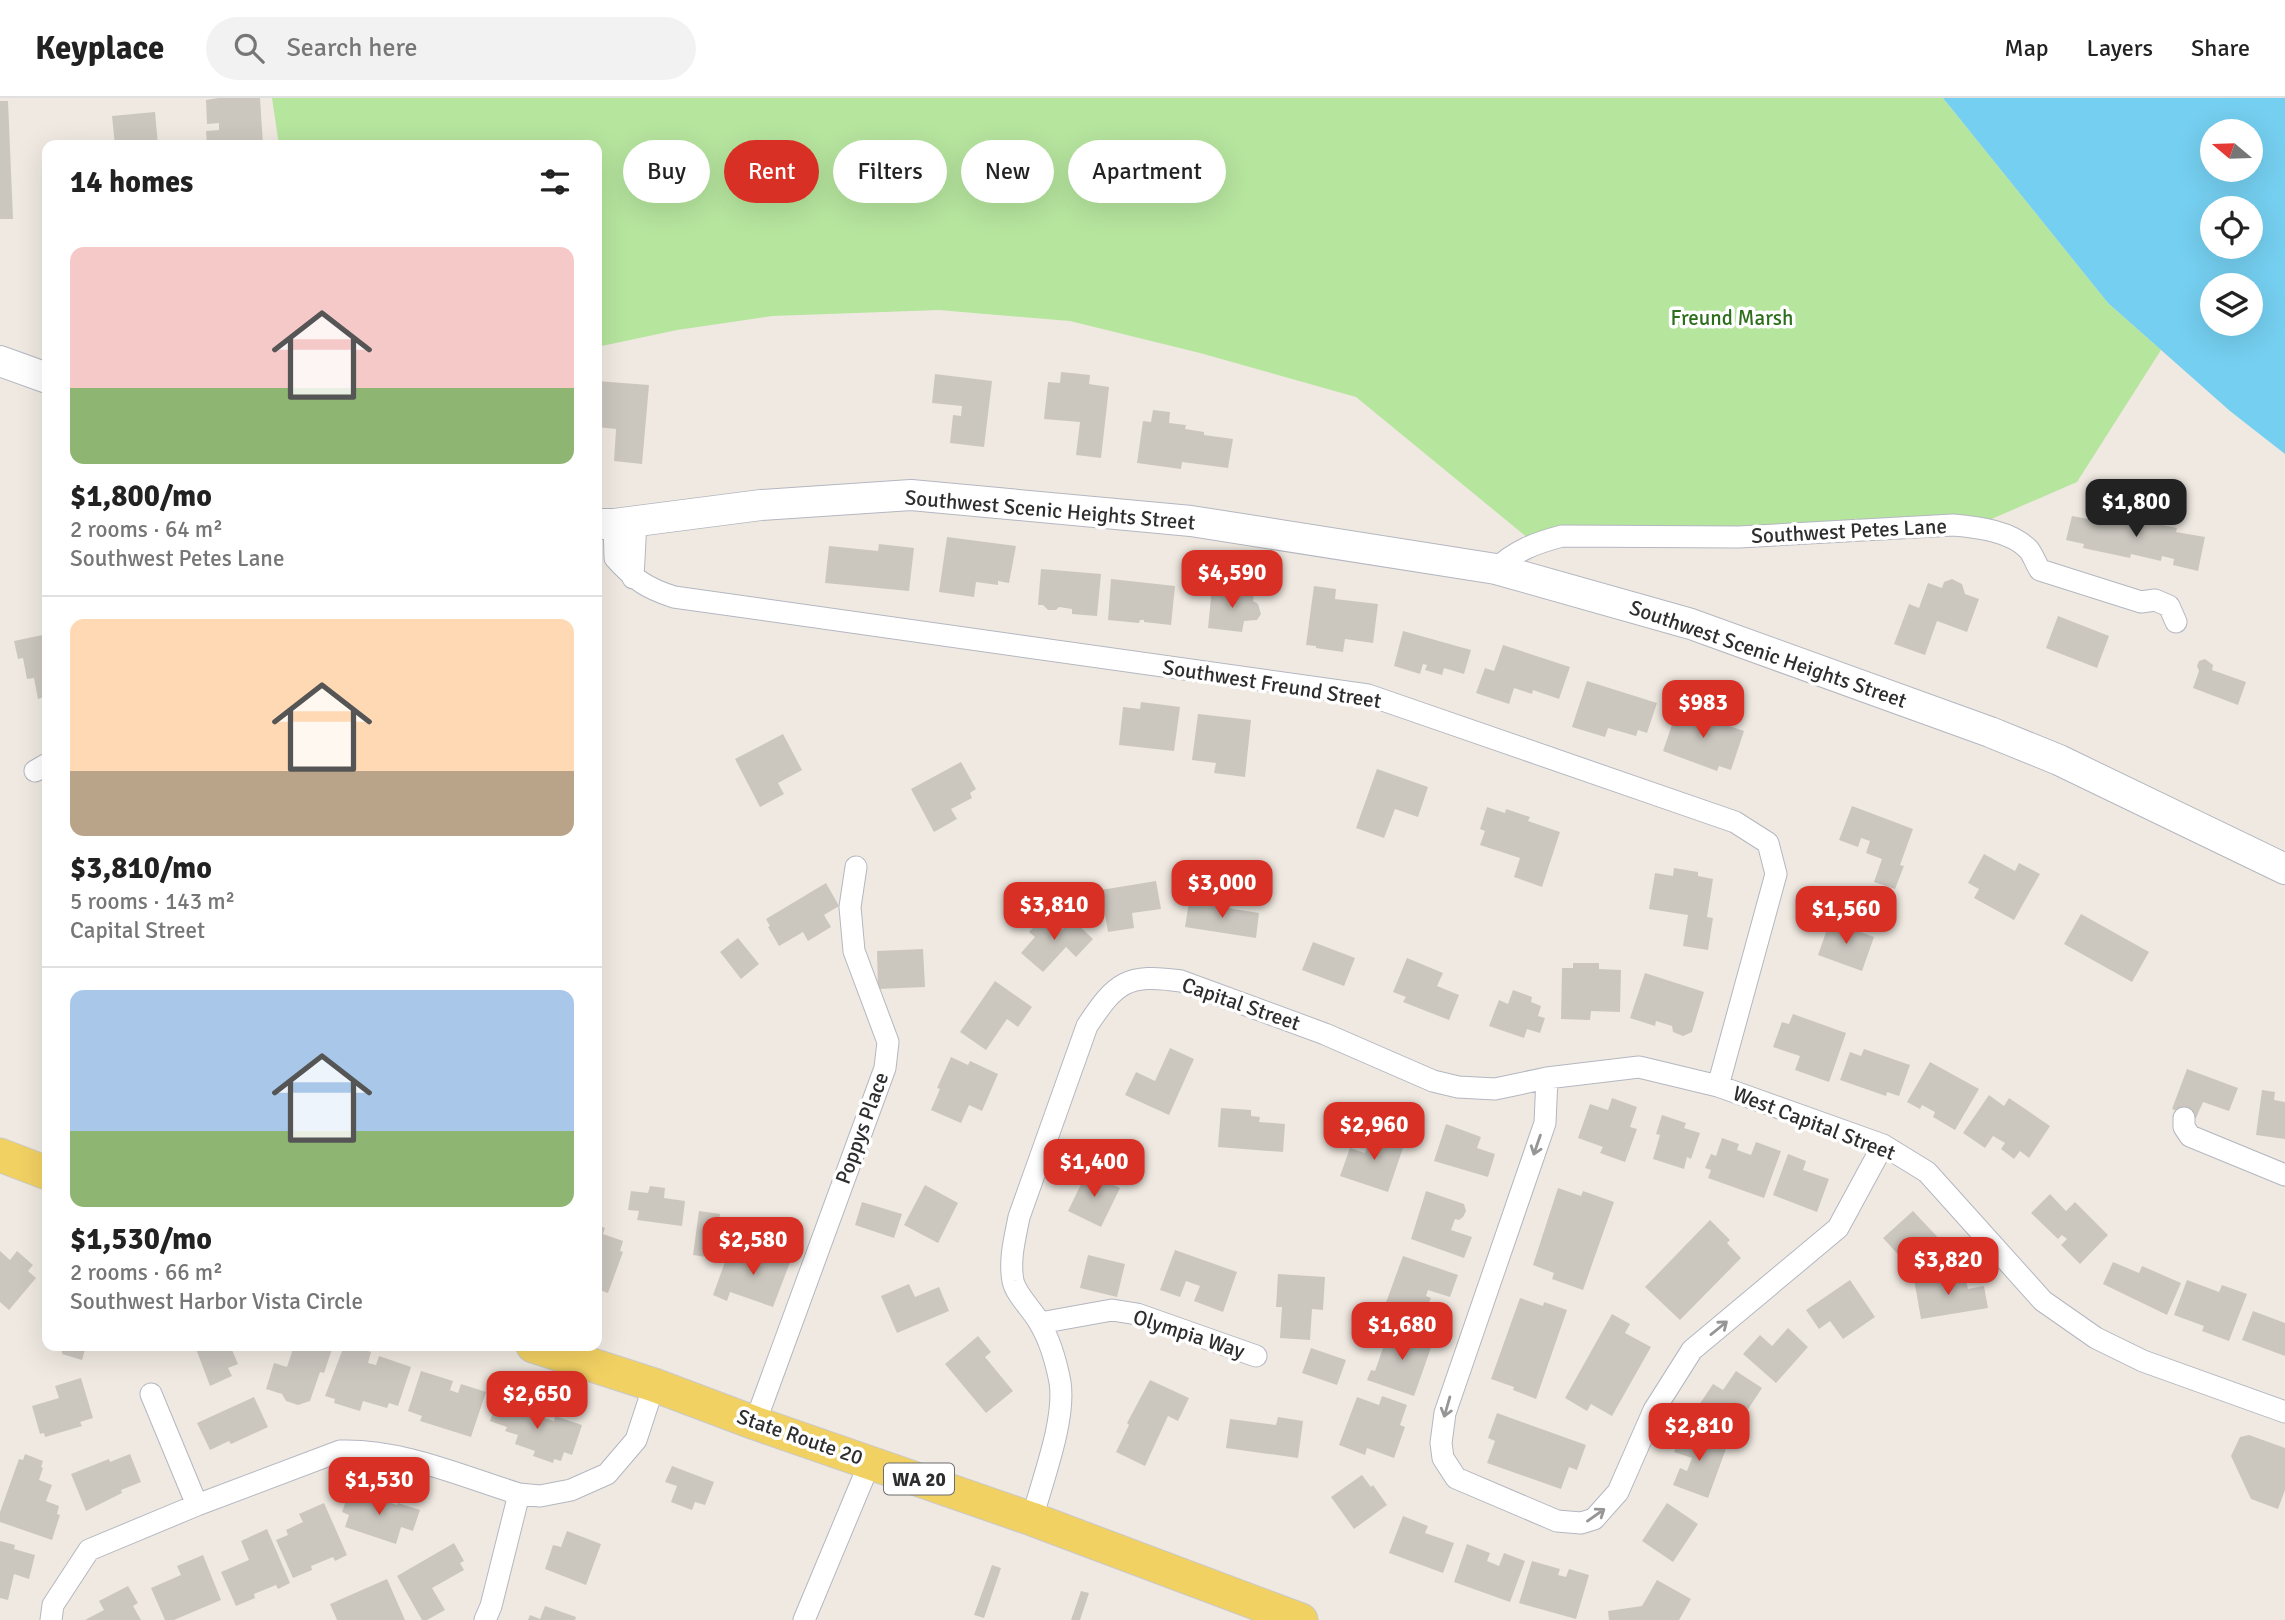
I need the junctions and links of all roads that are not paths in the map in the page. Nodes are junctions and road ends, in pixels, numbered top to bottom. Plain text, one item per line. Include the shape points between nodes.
1 (0, 361) edge
2 (42, 376) edge
3 (615, 523) edge
4 (1496, 569) junction
5 (2176, 622) dead end
6 (856, 867) dead end
7 (2285, 869) edge
8 (1547, 1078) junction
9 (1718, 1086) junction
10 (2184, 1118) dead end
11 (1883, 1145) junction
12 (0, 1155) edge
13 (42, 1171) edge
14 (2285, 1175) edge
15 (1040, 1323) junction
16 (549, 1351) edge
17 (1256, 1356) dead end
18 (654, 1385) junction
19 (151, 1394) dead end
20 (2285, 1412) edge
21 (755, 1423) junction
22 (870, 1462) junction
23 (519, 1494) junction
24 (197, 1505) junction
25 (1032, 1519) junction
26 (1257, 1612) edge
27 (51, 1620) edge
28 (485, 1620) edge
29 (804, 1620) edge
30 (1301, 1620) edge

1 - 2 street
3 - 4 street, Southwest Scenic Heights Street via 761,505 911,495 1191,520
3 - 9 street, Southwest Freund Street via 633,578 674,597 1368,695 1735,822 1768,842 1776,874
4 - 5 street, Southwest Petes Lane via 1534,543 1562,536 1739,537 1953,525 2016,540 2040,570 2141,602 2155,600 2169,606
4 - 7 street, Southwest Scenic Heights Street via 1690,624 1990,732
6 - 21 street, Poppys Place via 850,908 854,951 888,1042 885,1068
8 - 9 street, Capital Street via 1639,1067
8 -> 11 street via 1545,1124 1445,1413 1441,1443 1443,1458 1456,1478 1557,1521 1581,1523 1603,1511 1618,1492 1654,1410 1692,1350 1839,1228
8 - 15 street, Capital Street via 1495,1089 1458,1087 1181,981 1139,978 1121,985 1104,999 1087,1026 1019,1217 1012,1250 1013,1283
9 - 11 street, West Capital Street
10 - 14 street via 2190,1136
11 - 20 street, West Capital Street via 1927,1172 2043,1301 2096,1338 2143,1361
12 - 13 main road
15 - 17 street, Olympia Way via 1112,1310 1137,1314
15 - 25 street, Capital Street via 1053,1352 1060,1406
16 - 18 main road, State Route 20 / WA 20
18 - 21 main road, State Route 20 / WA 20
18 - 23 street via 636,1440 607,1474 571,1490 540,1496
19 - 24 street
21 - 22 main road, State Route 20 / WA 20
22 - 25 main road, State Route 20 / WA 20
22 - 29 street
23 - 24 street via 396,1455 359,1450 340,1451
23 - 28 street
24 - 27 street via 89,1550 53,1605
25 - 26 main road, State Route 20 / WA 20
26 - 30 main road, State Route 20 / WA 20

